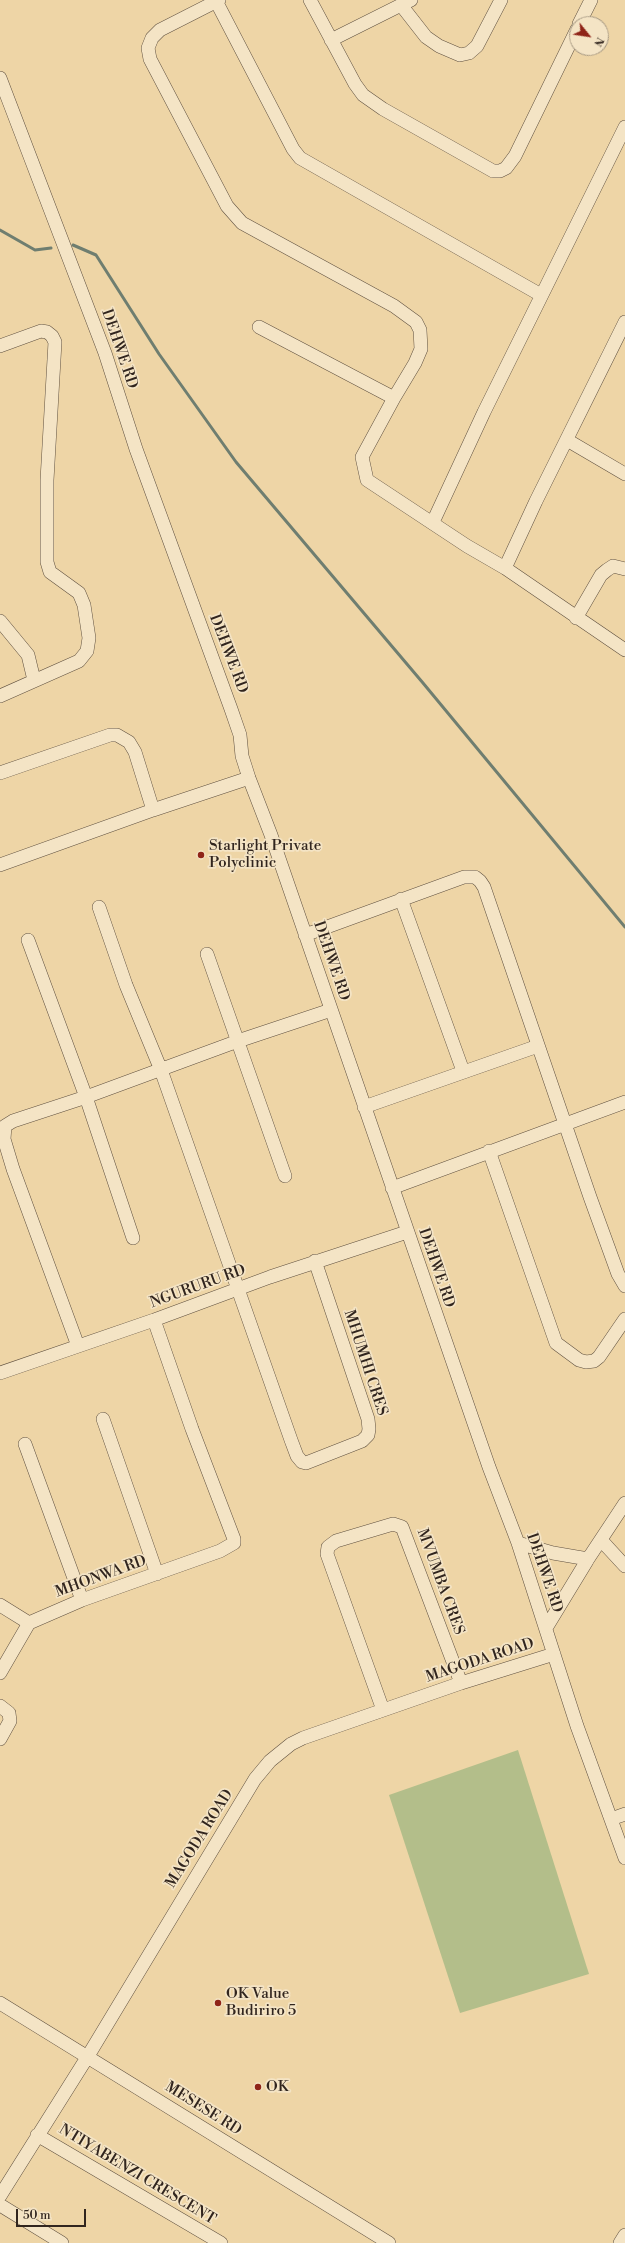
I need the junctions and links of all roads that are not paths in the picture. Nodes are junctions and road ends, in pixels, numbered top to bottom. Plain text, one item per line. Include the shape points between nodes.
1 (310, 0) edge
2 (501, 0) edge
3 (591, 0) edge
4 (218, 1) edge
5 (406, 2) edge
6 (584, 16) edge
7 (331, 40) junction
8 (569, 45) edge
9 (0, 78) edge
10 (625, 127) edge
11 (541, 295) junction
12 (625, 322) edge
13 (259, 327) dead end
14 (0, 346) edge
15 (394, 398) junction
16 (567, 440) junction
17 (625, 474) edge
18 (433, 522) junction
19 (505, 568) junction
20 (625, 569) edge
21 (576, 618) junction
22 (0, 621) edge
23 (625, 650) edge
24 (34, 680) junction
25 (0, 696) edge
26 (2, 770) edge
27 (249, 778) junction
28 (153, 810) junction
29 (0, 865) edge
30 (401, 899) junction
31 (99, 907) dead end
32 (305, 935) junction
33 (28, 940) dead end
34 (207, 954) dead end
35 (331, 1010) junction
36 (238, 1041) junction
37 (538, 1046) junction
38 (161, 1070) junction
39 (464, 1071) junction
40 (86, 1097) junction
41 (625, 1102) edge
42 (364, 1107) junction
43 (565, 1125) junction
44 (490, 1151) junction
45 (285, 1176) dead end
46 (392, 1188) junction
47 (407, 1232) junction
48 (133, 1238) dead end
49 (315, 1262) junction
50 (625, 1286) edge
51 (237, 1290) junction
52 (625, 1319) edge
53 (154, 1320) junction
54 (78, 1346) junction
55 (0, 1372) edge
56 (103, 1419) dead end
57 (25, 1444) dead end
58 (625, 1503) edge
59 (601, 1540) junction
60 (518, 1543) junction
61 (588, 1559) junction
62 (625, 1566) edge
63 (157, 1574) junction
64 (82, 1600) junction
65 (0, 1605) edge
66 (29, 1623) junction
67 (546, 1628) junction
68 (554, 1654) junction
69 (0, 1673) edge
70 (461, 1683) junction
71 (0, 1706) edge
72 (383, 1710) junction
73 (0, 1739) edge
74 (625, 1814) edge
75 (611, 1819) junction
76 (625, 1858) edge
77 (0, 2003) edge
78 (88, 2056) junction
79 (38, 2134) junction
80 (0, 2196) edge
81 (0, 2205) edge
82 (625, 2235) edge
83 (62, 2243) edge
84 (221, 2243) edge
85 (389, 2243) edge
86 (620, 2243) edge

1 - 7 street
2 - 5 street via 476,46 469,53 460,55 439,46 426,36
3 - 6 street
4 - 11 street via 293,149 300,158
4 - 15 street via 160,30 152,38 148,48 150,59 233,214 242,223 394,306 416,322 421,335 421,349 416,364
5 - 7 street
7 - 8 street via 355,84 372,102 493,171 506,168 515,156
9 - 27 street, DEHWE RD via 105,353 136,450 240,735 242,756
10 - 11 street
11 - 18 street
12 - 16 street
13 - 15 street
14 - 24 street via 41,331 47,332 55,342 47,480 47,562 50,572 79,593 84,605 89,638 87,651 79,661
15 - 18 street via 362,457 364,475 372,486
16 - 17 street
16 - 19 street
18 - 19 street
19 - 21 street
20 - 21 street via 613,566 604,572
21 - 23 street
22 - 24 street via 28,655
24 - 25 street
26 - 28 street via 110,735 117,735 129,742 135,752
27 - 28 street
27 - 32 street, DEHWE RD
28 - 29 street
30 - 32 street
30 - 37 street via 464,877 480,881
30 - 39 street
31 - 38 street via 126,985
32 - 35 street, DEHWE RD
33 - 40 street
34 - 36 street
35 - 36 street
35 - 42 street, DEHWE RD
36 - 38 street
36 - 45 street
37 - 39 street
37 - 43 street
38 - 40 street
38 - 51 street
39 - 42 street
40 - 48 street
40 - 54 street via 13,1120 5,1126 3,1132 13,1169
41 - 43 street
42 - 46 street, DEHWE RD
43 - 44 street
43 - 50 street
44 - 46 street
44 - 52 street via 556,1343 579,1360 594,1361 599,1358
46 - 47 street, DEHWE RD
47 - 49 street, NGURURU RD
47 - 60 street, DEHWE RD via 486,1460
49 - 51 street, NGURURU RD
49 - 51 street, MHUMHI CRES via 369,1428 368,1435 362,1441 306,1463 297,1456 292,1445
51 - 53 street, NGURURU RD
53 - 54 street, NGURURU RD
53 - 63 street, MHONWA RD via 234,1539 230,1546
54 - 55 street, NGURURU RD
56 - 63 street
57 - 64 street
58 - 59 street, MAGODA ROAD
59 - 61 street, MAGODA ROAD
59 - 62 street
60 - 61 street
60 - 67 street, DEHWE RD
61 - 67 street, MAGODA ROAD
63 - 64 street, MHONWA RD
64 - 66 street, MHONWA RD
65 - 66 street
66 - 69 street
67 - 68 street, DEHWE RD
68 - 70 street, MAGODA ROAD
68 - 75 street, DEHWE RD
70 - 72 street, MAGODA ROAD
70 - 72 street, MVUMBA CRES via 402,1526 393,1524 336,1541 328,1547 327,1554
71 - 73 street via 9,1713 10,1721
72 - 78 street, MAGODA ROAD via 303,1738 290,1744 270,1761 251,1786
74 - 75 street
75 - 76 street, DEHWE RD
77 - 78 street, MESESE RD
78 - 79 street, MAGODA ROAD
78 - 85 street, MESESE RD
79 - 80 street, MAGODA ROAD
79 - 84 street, NTIYABENZI CRESCENT
81 - 83 street
82 - 86 street

